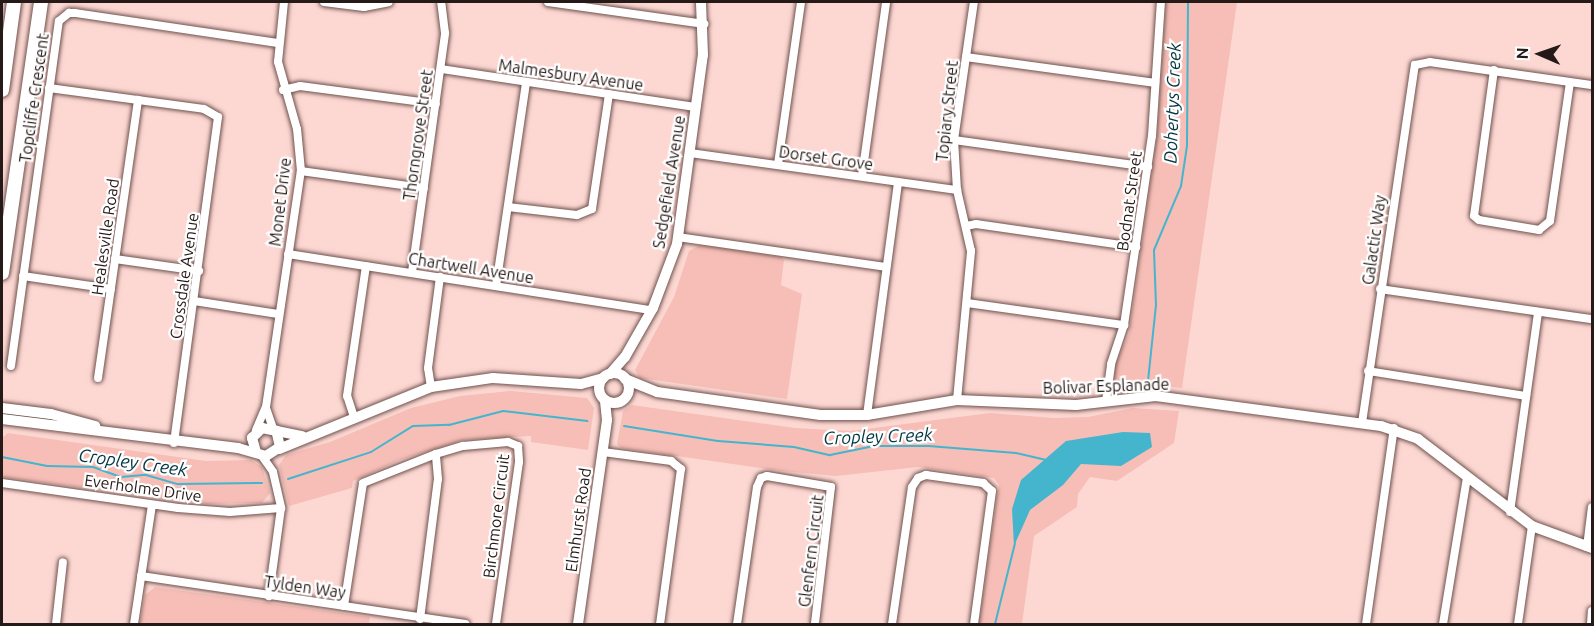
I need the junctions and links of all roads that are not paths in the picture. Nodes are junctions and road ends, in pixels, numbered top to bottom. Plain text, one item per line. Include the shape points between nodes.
1 (14, 2) edge
2 (41, 2) edge
3 (284, 2) edge
4 (324, 2) edge
5 (388, 2) edge
6 (441, 2) edge
7 (548, 2) edge
8 (701, 2) edge
9 (801, 2) edge
10 (886, 2) edge
11 (974, 2) edge
12 (1161, 2) edge
13 (365, 4) edge
14 (704, 24) junction
15 (279, 43) junction
16 (966, 57) junction
17 (441, 69) junction
18 (1494, 70) junction
19 (1570, 82) junction
20 (526, 83) junction
21 (1155, 83) junction
22 (1593, 85) edge
23 (49, 88) junction
24 (2, 90) edge
25 (284, 90) junction
26 (609, 94) junction
27 (138, 100) junction
28 (436, 104) junction
29 (696, 107) junction
30 (954, 140) junction
31 (690, 153) junction
32 (778, 165) junction
33 (1148, 167) junction
34 (301, 171) junction
35 (862, 176) junction
36 (898, 182) junction
37 (424, 188) junction
38 (957, 190) junction
39 (508, 207) junction
40 (966, 226) junction
41 (678, 237) junction
42 (1136, 247) junction
43 (288, 254) junction
44 (115, 259) junction
45 (366, 266) junction
46 (885, 267) junction
47 (199, 271) junction
48 (412, 272) junction
49 (2, 273) edge
50 (23, 276) junction
51 (440, 277) junction
52 (496, 286) junction
53 (111, 289) junction
54 (1380, 289) junction
55 (194, 301) junction
56 (967, 303) junction
57 (651, 310) junction
58 (1538, 312) junction
59 (278, 314) junction
60 (1593, 319) edge
61 (1125, 325) junction
62 (625, 357) junction
63 (11, 366) dead end
64 (1368, 371) junction
65 (607, 376) junction
66 (98, 378) dead end
67 (625, 379) junction
68 (581, 384) junction
69 (431, 387) junction
70 (657, 392) junction
71 (1526, 396) junction
72 (603, 398) junction
73 (957, 400) junction
74 (621, 401) junction
75 (1106, 401) junction
76 (266, 407) junction
77 (2, 408) edge
78 (867, 415) junction
79 (354, 417) junction
80 (2, 419) edge
81 (608, 420) junction
82 (1362, 423) junction
83 (1394, 428) junction
84 (274, 429) junction
85 (255, 432) junction
86 (306, 436) junction
87 (138, 437) junction
88 (174, 443) junction
89 (228, 447) junction
90 (278, 451) junction
91 (603, 452) junction
92 (259, 454) junction
93 (436, 454) junction
94 (273, 472) junction
95 (1467, 478) junction
96 (2, 483) edge
97 (152, 505) junction
98 (1593, 507) edge
99 (281, 508) junction
100 (1510, 512) junction
101 (1532, 526) junction
102 (1590, 547) edge
103 (63, 562) dead end
104 (141, 576) junction
105 (269, 596) junction
106 (344, 606) junction
107 (1593, 611) edge
108 (420, 619) junction
109 (56, 624) edge
110 (134, 624) edge
111 (465, 624) edge
112 (496, 624) edge
113 (578, 624) edge
114 (660, 624) edge
115 (737, 624) edge
116 (815, 624) edge
117 (892, 624) edge
118 (974, 624) edge
119 (1366, 624) edge
120 (1443, 624) edge
121 (1518, 624) edge
122 (1591, 624) edge

1 - 24 highway
2 - 49 highway
3 - 15 street, Monet Drive
4 - 13 street
5 - 13 street
6 - 17 street, Thorngrove Street via 445,33
7 - 14 street
8 - 14 street, Sedgefield Avenue
9 - 32 street
10 - 35 street
11 - 16 street, Topiary Street
12 - 21 street, Bodnat Street
14 - 29 street, Sedgefield Avenue
15 - 23 street, Topcliffe Crescent via 69,13 59,21
15 - 25 street, Monet Drive
16 - 21 street
16 - 30 street, Topiary Street
17 - 20 street, Malmesbury Avenue
17 - 28 street, Thorngrove Street
18 - 19 street
18 - 19 street via 1474,216 1539,230 1550,221
18 - 54 street, Galactic Way via 1418,63 1411,74
19 - 22 street
20 - 26 street, Malmesbury Avenue
20 - 39 street
21 - 33 street, Bodnat Street
23 - 27 street
23 - 50 street, Topcliffe Crescent
25 - 28 street via 300,86
25 - 34 street, Monet Drive via 297,129
26 - 29 street, Malmesbury Avenue
26 - 39 street via 592,209 577,215
27 - 44 street, Healesville Road
27 - 47 street, Crossdale Avenue via 217,114
28 - 37 street, Thorngrove Street
29 - 31 street, Sedgefield Avenue
30 - 33 street
30 - 38 street, Topiary Street
31 - 32 street, Dorset Grove
31 - 41 street, Sedgefield Avenue
32 - 35 street, Dorset Grove
33 - 42 street, Bodnat Street
34 - 37 street
34 - 43 street, Monet Drive
35 - 36 street, Dorset Grove
36 - 38 street, Dorset Grove
36 - 46 street
37 - 48 street, Thorngrove Street
38 - 40 street, Topiary Street
39 - 52 street
40 - 42 street via 976,224
40 - 56 street, Topiary Street via 971,250
41 - 46 street
41 - 57 street, Sedgefield Avenue
42 - 61 street, Bodnat Street
43 - 45 street, Chartwell Avenue
43 - 59 street, Monet Drive
44 - 47 street
44 - 53 street, Healesville Road
45 - 48 street, Chartwell Avenue
45 - 79 street via 347,396
46 - 78 street
47 - 55 street, Crossdale Avenue
48 - 51 street, Chartwell Avenue
50 - 53 street
50 - 63 street, Topcliffe Crescent
51 - 52 street, Chartwell Avenue
51 - 69 street via 428,368
52 - 57 street, Chartwell Avenue
53 - 66 street, Healesville Road
54 - 58 street
54 - 64 street, Galactic Way
55 - 59 street
55 - 88 street, Crossdale Avenue
56 - 61 street
56 - 73 street, Topiary Street
57 - 62 street, Sedgefield Avenue
58 - 60 street
58 - 71 street
59 - 76 street, Monet Drive
61 - 75 street, Bodnat Street via 1111,364
62 - 65 street, Sedgefield Avenue
62 - 67 street, Sedgefield Avenue
64 - 71 street
64 - 82 street, Galactic Way
65 - 67 street, Bolivar Esplanade
65 - 68 street
65 - 72 street, Elmhurst Road
67 - 70 street, Bolivar Esplanade
67 - 74 street, Sedgefield Avenue via 628,390
68 - 69 street via 493,378
68 - 72 street
69 - 79 street
70 - 74 street, Bolivar Esplanade
70 - 78 street, Bolivar Esplanade via 772,411
71 - 100 street
72 - 74 street, Bolivar Esplanade
72 - 81 street, Elmhurst Road
73 - 75 street, Bolivar Esplanade via 1076,405
73 - 78 street, Bolivar Esplanade
74 - 81 street, Elmhurst Road
75 - 82 street, Bolivar Esplanade via 1169,397
76 - 84 street, Monet Drive
76 - 85 street, Monet Drive
77 - 87 street via 51,414
79 - 86 street
80 - 87 street
81 - 91 street, Elmhurst Road
82 - 83 street, Bolivar Esplanade
83 - 95 street, Bolivar Esplanade via 1418,439
83 - 119 street
84 - 85 street
84 - 86 street
84 - 90 street via 281,440
85 - 89 street
85 - 92 street via 252,442
86 - 90 street
87 - 88 street
88 - 89 street
89 - 92 street
90 - 92 street
90 - 94 street
91 - 113 street, Elmhurst Road
91 - 114 street via 680,466
92 - 94 street
93 - 106 street, Birchmore Circuit via 362,485
93 - 108 street via 438,479
93 - 112 street, Birchmore Circuit via 495,442 518,446
94 - 99 street
95 - 100 street, Bolivar Esplanade
95 - 120 street
96 - 97 street, Everholme Drive
97 - 99 street, Everholme Drive via 230,512
97 - 104 street
98 - 102 street
99 - 105 street
100 - 101 street, Bolivar Esplanade
101 - 102 street, Bolivar Esplanade
101 - 121 street
103 - 109 street
104 - 105 street, Tylden Way
104 - 110 street
105 - 106 street, Tylden Way
106 - 108 street, Tylden Way
107 - 122 street
108 - 111 street, Tylden Way
115 - 116 street, Glenfern Circuit via 757,487 761,478 767,476 831,487
117 - 118 street via 912,487 926,475 983,483 991,488

